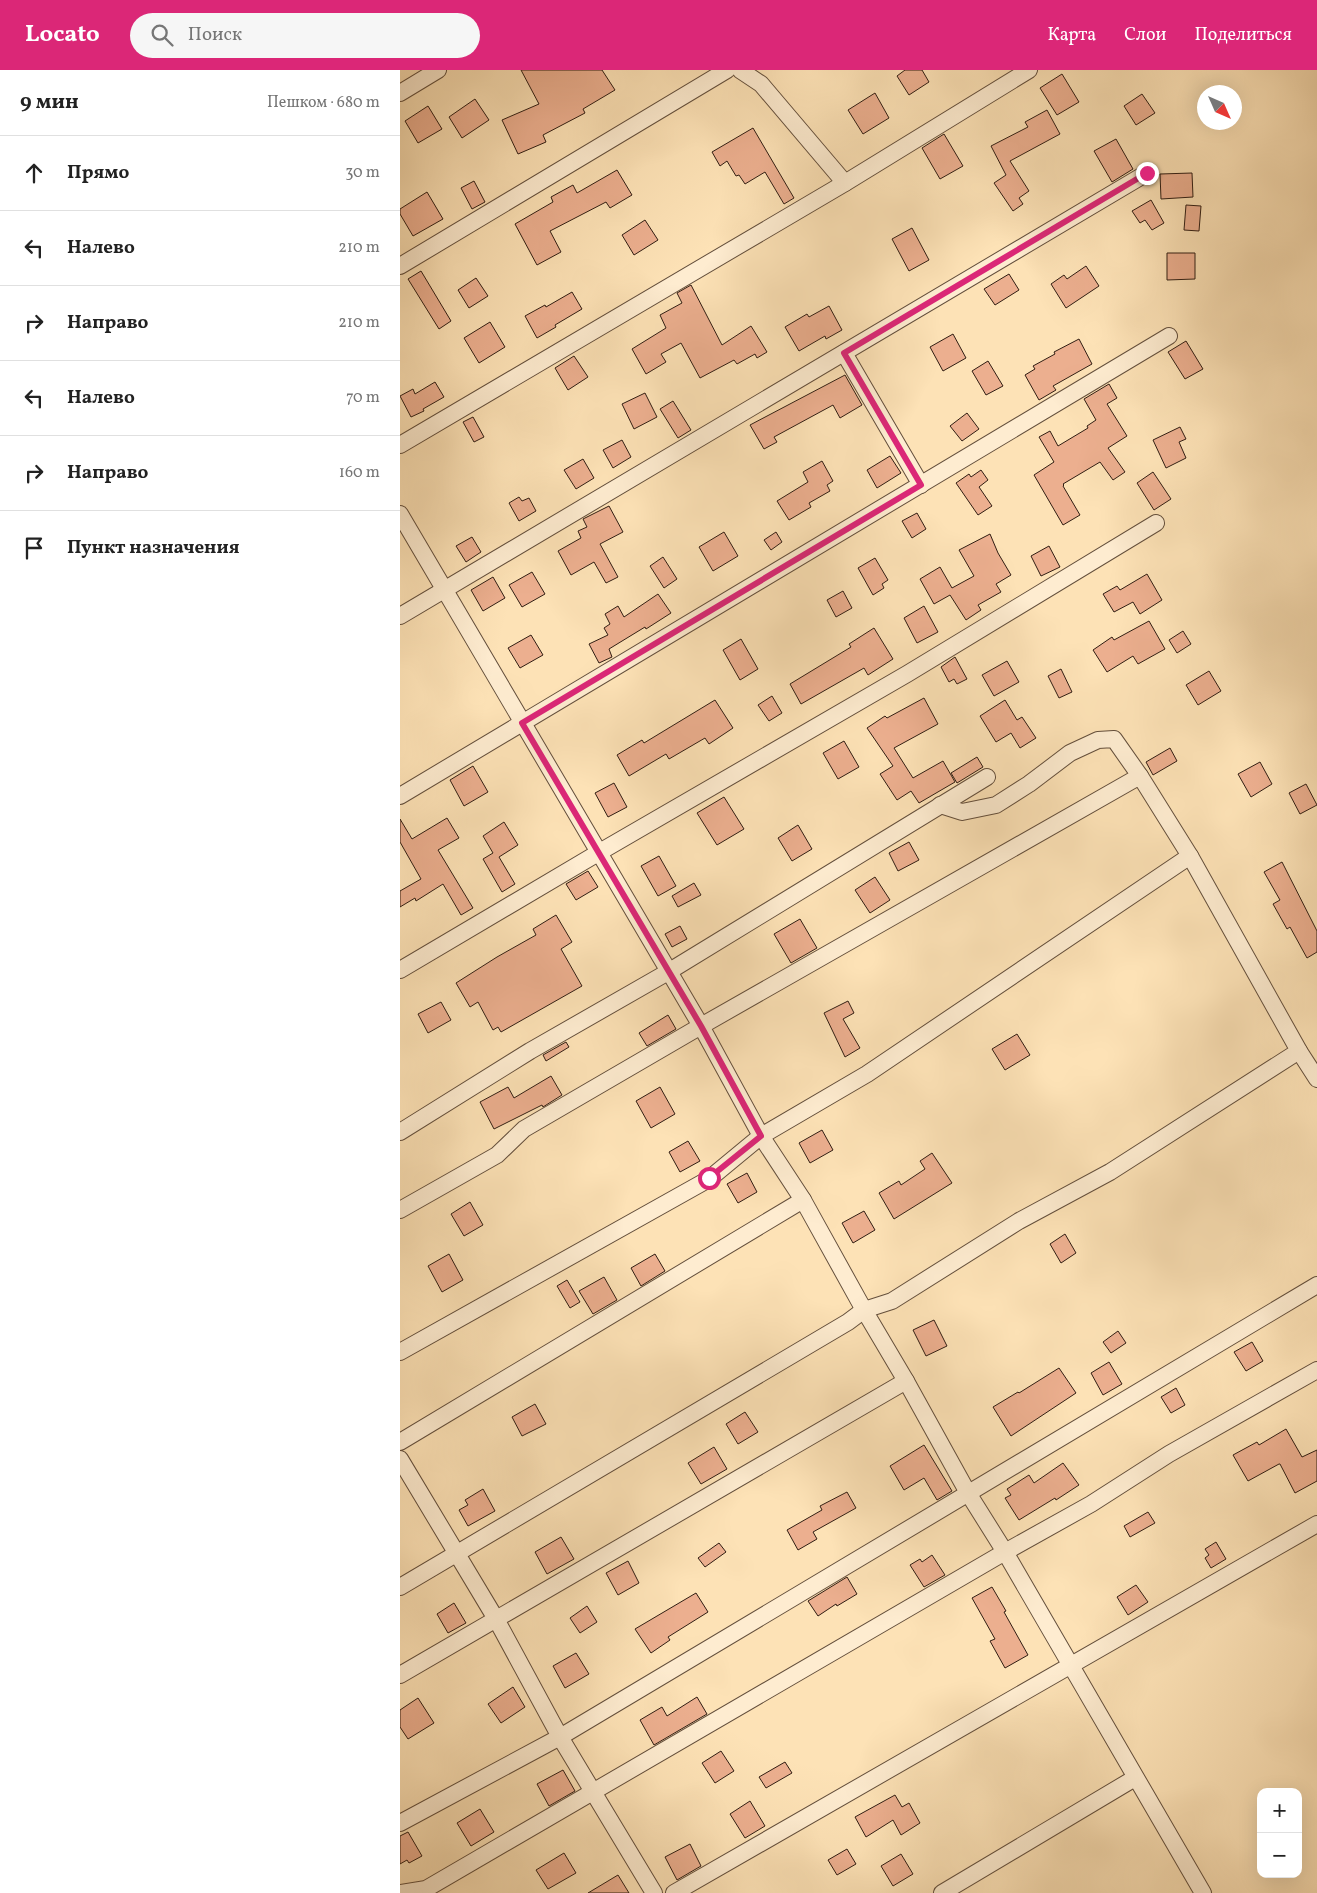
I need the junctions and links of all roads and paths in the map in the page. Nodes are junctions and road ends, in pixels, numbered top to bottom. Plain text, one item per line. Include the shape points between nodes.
1 (438, 70) edge
2 (728, 70) edge
3 (740, 70) edge
4 (1029, 70) edge
5 (400, 93) edge
6 (1147, 173) dead end
7 (845, 183) junction
8 (400, 266) edge
9 (1170, 336) dead end
10 (844, 353) junction
11 (400, 444) edge
12 (921, 485) junction
13 (400, 514) edge
14 (1156, 523) dead end
15 (444, 590) junction
16 (400, 616) edge
17 (522, 723) junction
18 (1140, 776) junction
19 (987, 777) dead end
20 (400, 796) edge
21 (940, 806) junction
22 (598, 853) junction
23 (1190, 856) junction
24 (400, 970) edge
25 (668, 972) junction
26 (701, 1026) junction
27 (1299, 1051) junction
28 (1317, 1079) edge
29 (400, 1132) edge
30 (761, 1136) junction
31 (803, 1200) junction
32 (400, 1210) edge
33 (1317, 1285) edge
34 (864, 1310) junction
35 (400, 1352) edge
36 (1317, 1370) edge
37 (906, 1381) junction
38 (400, 1442) edge
39 (400, 1459) edge
40 (968, 1493) junction
41 (1317, 1524) edge
42 (1005, 1552) junction
43 (457, 1554) junction
44 (400, 1587) edge
45 (496, 1619) junction
46 (1070, 1667) junction
47 (400, 1675) edge
48 (560, 1736) junction
49 (1135, 1778) junction
50 (594, 1792) junction
51 (400, 1823) edge
52 (400, 1893) edge
53 (654, 1893) edge
54 (674, 1893) edge
55 (942, 1893) edge
56 (1203, 1893) edge

1 - 5 street
2 - 8 street
3 - 7 street via 761,84
4 - 7 street
6 - 10 street
7 - 11 street
9 - 12 street
10 - 12 street
10 - 15 street
12 - 17 street
13 - 15 street
14 - 22 street via 906,674
15 - 16 street
15 - 17 street
17 - 20 street
17 - 22 street
18 - 21 street via 1114,738 1098,740 1070,753 996,805 962,812
18 - 23 street
18 - 26 street
19 - 21 street
21 - 25 street
22 - 24 street
22 - 25 street
23 - 27 street
23 - 30 street via 867,1074
25 - 26 street
25 - 29 street via 530,1051
26 - 30 street
26 - 32 street via 524,1129 497,1155
27 - 28 street
27 - 34 street via 1110,1172 1019,1222 892,1301
30 - 31 street
30 - 35 street via 709,1178
31 - 34 street
31 - 38 street
33 - 40 street
34 - 37 street
34 - 43 street
36 - 42 street
37 - 40 street
37 - 45 street
39 - 43 street
40 - 42 street
40 - 48 street
41 - 46 street
42 - 46 street
42 - 50 street
43 - 44 street
43 - 45 street
45 - 47 street
45 - 48 street
46 - 49 street
46 - 54 street
48 - 50 street
48 - 51 street
49 - 55 street
49 - 56 street
50 - 52 street via 426,1889
50 - 53 street

